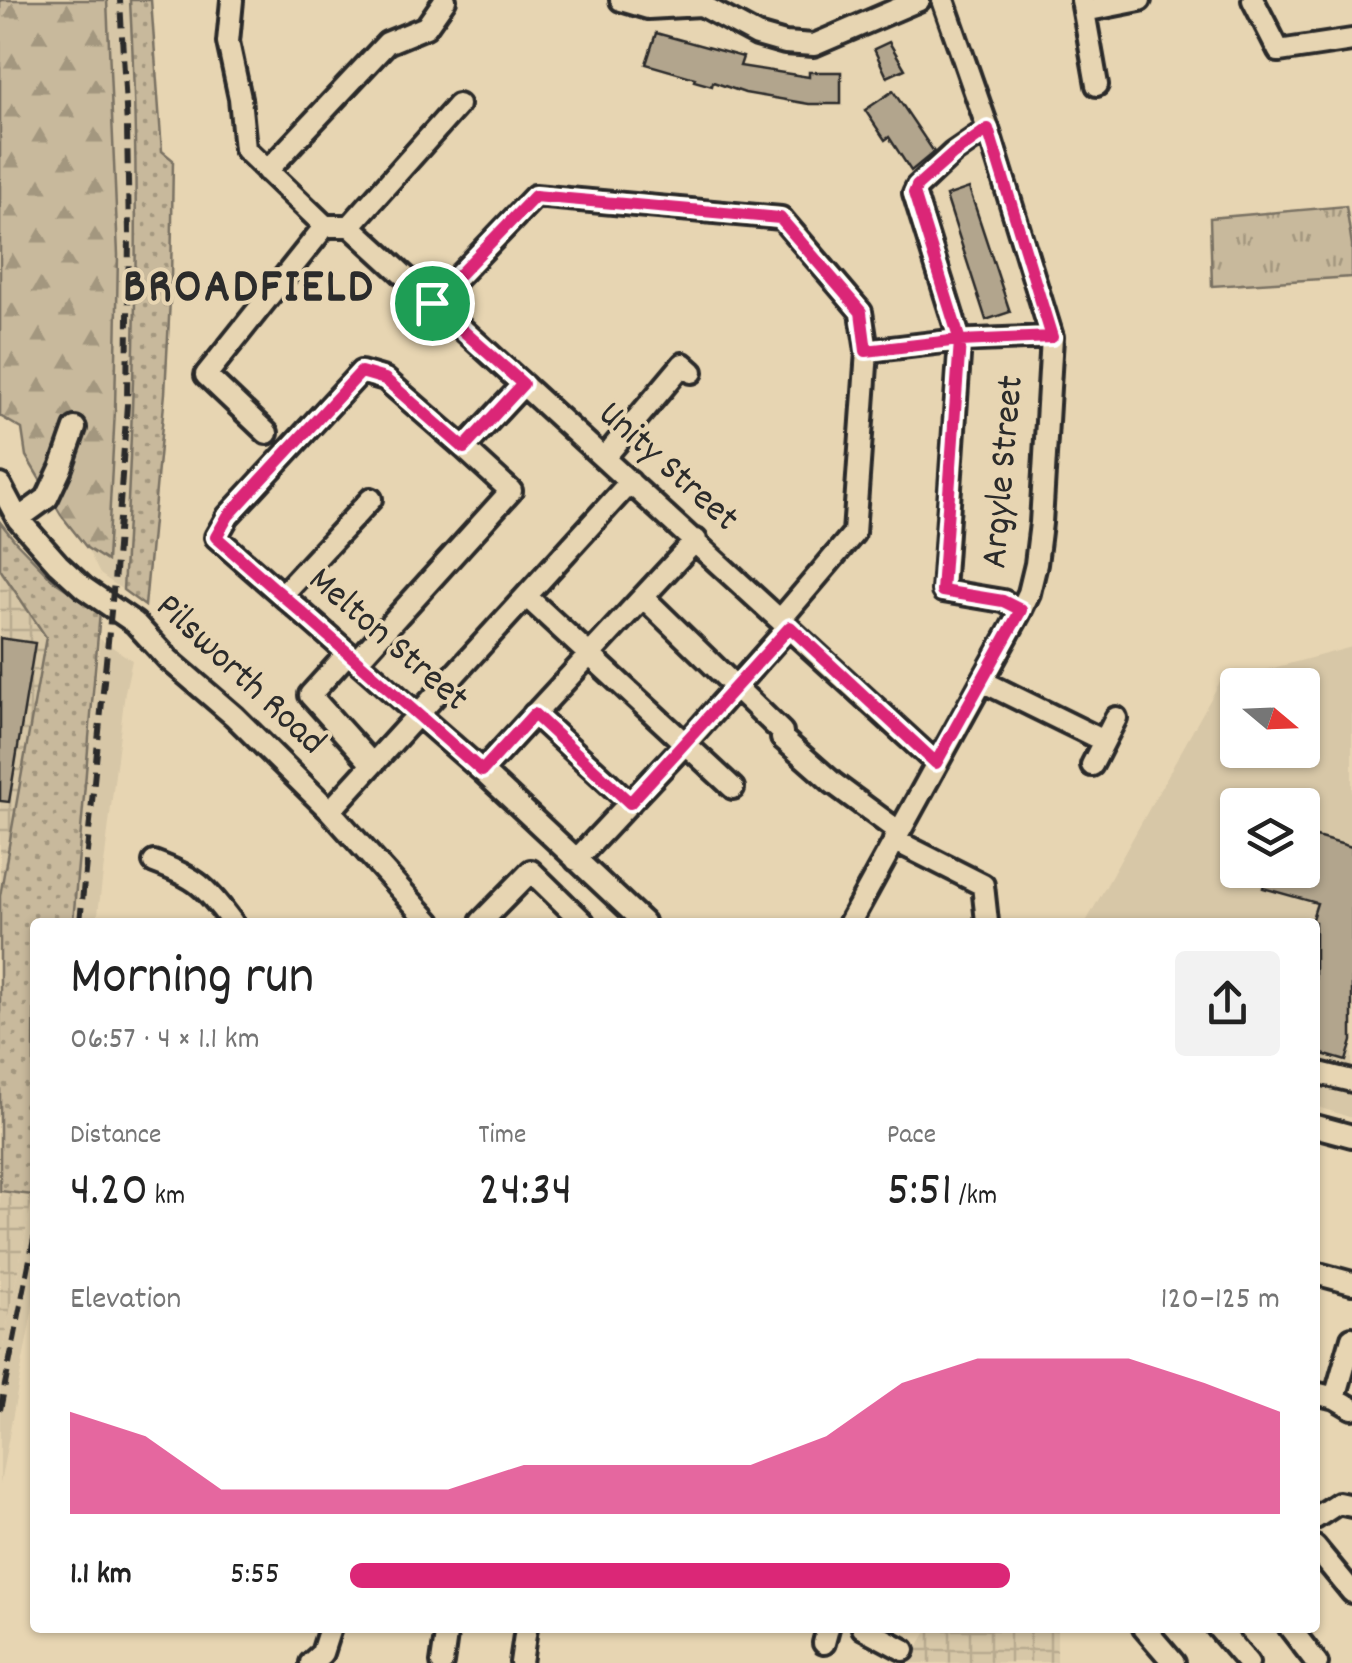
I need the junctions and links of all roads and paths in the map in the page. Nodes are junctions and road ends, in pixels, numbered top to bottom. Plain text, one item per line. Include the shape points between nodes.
1 (232, 0) edge
2 (445, 0) edge
3 (621, 0) edge
4 (919, 0) edge
5 (943, 0) edge
6 (1140, 0) edge
7 (1253, 0) edge
8 (701, 2) edge
9 (1083, 5) edge
10 (1352, 40) edge
11 (1098, 84) dead end
12 (458, 105) dead end
13 (988, 129) junction
14 (267, 171) junction
15 (325, 226) junction
16 (350, 226) junction
17 (432, 303) junction
18 (1052, 337) junction
19 (960, 341) junction
20 (866, 351) junction
21 (692, 372) dead end
22 (523, 384) junction
23 (75, 428) dead end
24 (267, 433) dead end
25 (464, 448) junction
26 (604, 458) junction
27 (630, 482) junction
28 (0, 484) edge
29 (371, 498) dead end
30 (18, 519) junction
31 (696, 540) junction
32 (282, 595) junction
33 (526, 596) junction
34 (642, 597) junction
35 (1021, 610) junction
36 (785, 623) junction
37 (589, 654) junction
38 (352, 657) junction
39 (982, 681) junction
40 (736, 687) junction
41 (418, 714) junction
42 (534, 714) junction
43 (1116, 718) dead end
44 (1104, 742) junction
45 (685, 744) junction
46 (936, 763) junction
47 (372, 764) junction
48 (1092, 765) dead end
49 (482, 771) junction
50 (732, 788) dead end
51 (630, 803) junction
52 (330, 810) junction
53 (896, 836) junction
54 (576, 860) junction
55 (154, 862) dead end
56 (229, 918) edge
57 (426, 918) edge
58 (485, 918) edge
59 (580, 918) edge
60 (638, 918) edge
61 (852, 918) edge
62 (987, 918) edge
63 (1320, 1073) edge
64 (1352, 1081) edge
65 (1320, 1127) edge
66 (1352, 1136) edge
67 (1320, 1274) edge
68 (1352, 1283) edge
69 (1352, 1338) edge
70 (1334, 1399) edge
71 (1351, 1505) edge
72 (1320, 1515) edge
73 (1320, 1553) edge
74 (1352, 1592) edge
75 (328, 1633) edge
76 (446, 1633) edge
77 (525, 1633) edge
78 (872, 1633) edge
79 (1148, 1633) edge
80 (1222, 1633) edge
81 (1294, 1633) edge
82 (904, 1650) dead end
83 (311, 1663) edge
84 (442, 1663) edge
85 (520, 1663) edge
86 (1174, 1663) edge
87 (1248, 1663) edge
88 (1317, 1663) edge

1 - 14 street via 228,42 245,149
2 - 14 street via 426,27 387,43
3 - 8 street via 648,8
4 - 8 street via 814,44 757,34
5 - 13 street, Argyle Street
6 - 9 street
7 - 10 street via 1279,50
9 - 11 street
12 - 16 street
13 - 18 street, Argyle Street
13 - 19 street via 914,193
14 - 15 street
15 - 16 street
15 - 24 street via 206,375
16 - 17 street, Unity Street
17 - 20 street via 535,196 780,218 861,312
17 - 22 street, Unity Street
18 - 19 street
18 - 35 street, Argyle Street via 1040,537
19 - 20 street
19 - 35 street via 942,591
20 - 36 street via 854,533
21 - 26 street via 682,364
22 - 25 street
22 - 26 street, Unity Street
23 - 30 street via 46,498
25 - 32 street, Melton Street via 385,379 361,372 216,537
25 - 38 street via 511,491
26 - 27 street, Unity Street
27 - 31 street, Unity Street
27 - 33 street
28 - 30 street, Pilsworth Road
29 - 32 street
30 - 52 street, Pilsworth Road via 58,564 135,623
31 - 34 street
31 - 36 street, Unity Street
32 - 38 street, Melton Street
33 - 37 street
33 - 41 street
34 - 37 street
34 - 40 street
35 - 39 street, Argyle Street
36 - 40 street
36 - 46 street, Unity Street
37 - 42 street
37 - 45 street
38 - 41 street, Melton Street
38 - 47 street via 310,695
39 - 44 street
39 - 46 street, Argyle Street
40 - 45 street
40 - 53 street via 782,738
41 - 47 street
41 - 49 street, Melton Street
42 - 49 street
42 - 51 street
43 - 44 street
44 - 48 street
45 - 50 street
45 - 51 street
46 - 53 street, Argyle Street
47 - 52 street
49 - 54 street, Melton Street
51 - 54 street
52 - 57 street, Pilsworth Road
53 - 61 street, Argyle Street
53 - 62 street via 983,885
54 - 60 street, Melton Street
55 - 56 street via 195,880
58 - 59 street via 532,871
63 - 64 street
65 - 66 street
67 - 68 street
69 - 70 street
71 - 72 street via 1338,1503
73 - 74 street
75 - 83 street
76 - 84 street
77 - 85 street
78 - 82 street
79 - 86 street
80 - 87 street
81 - 88 street

